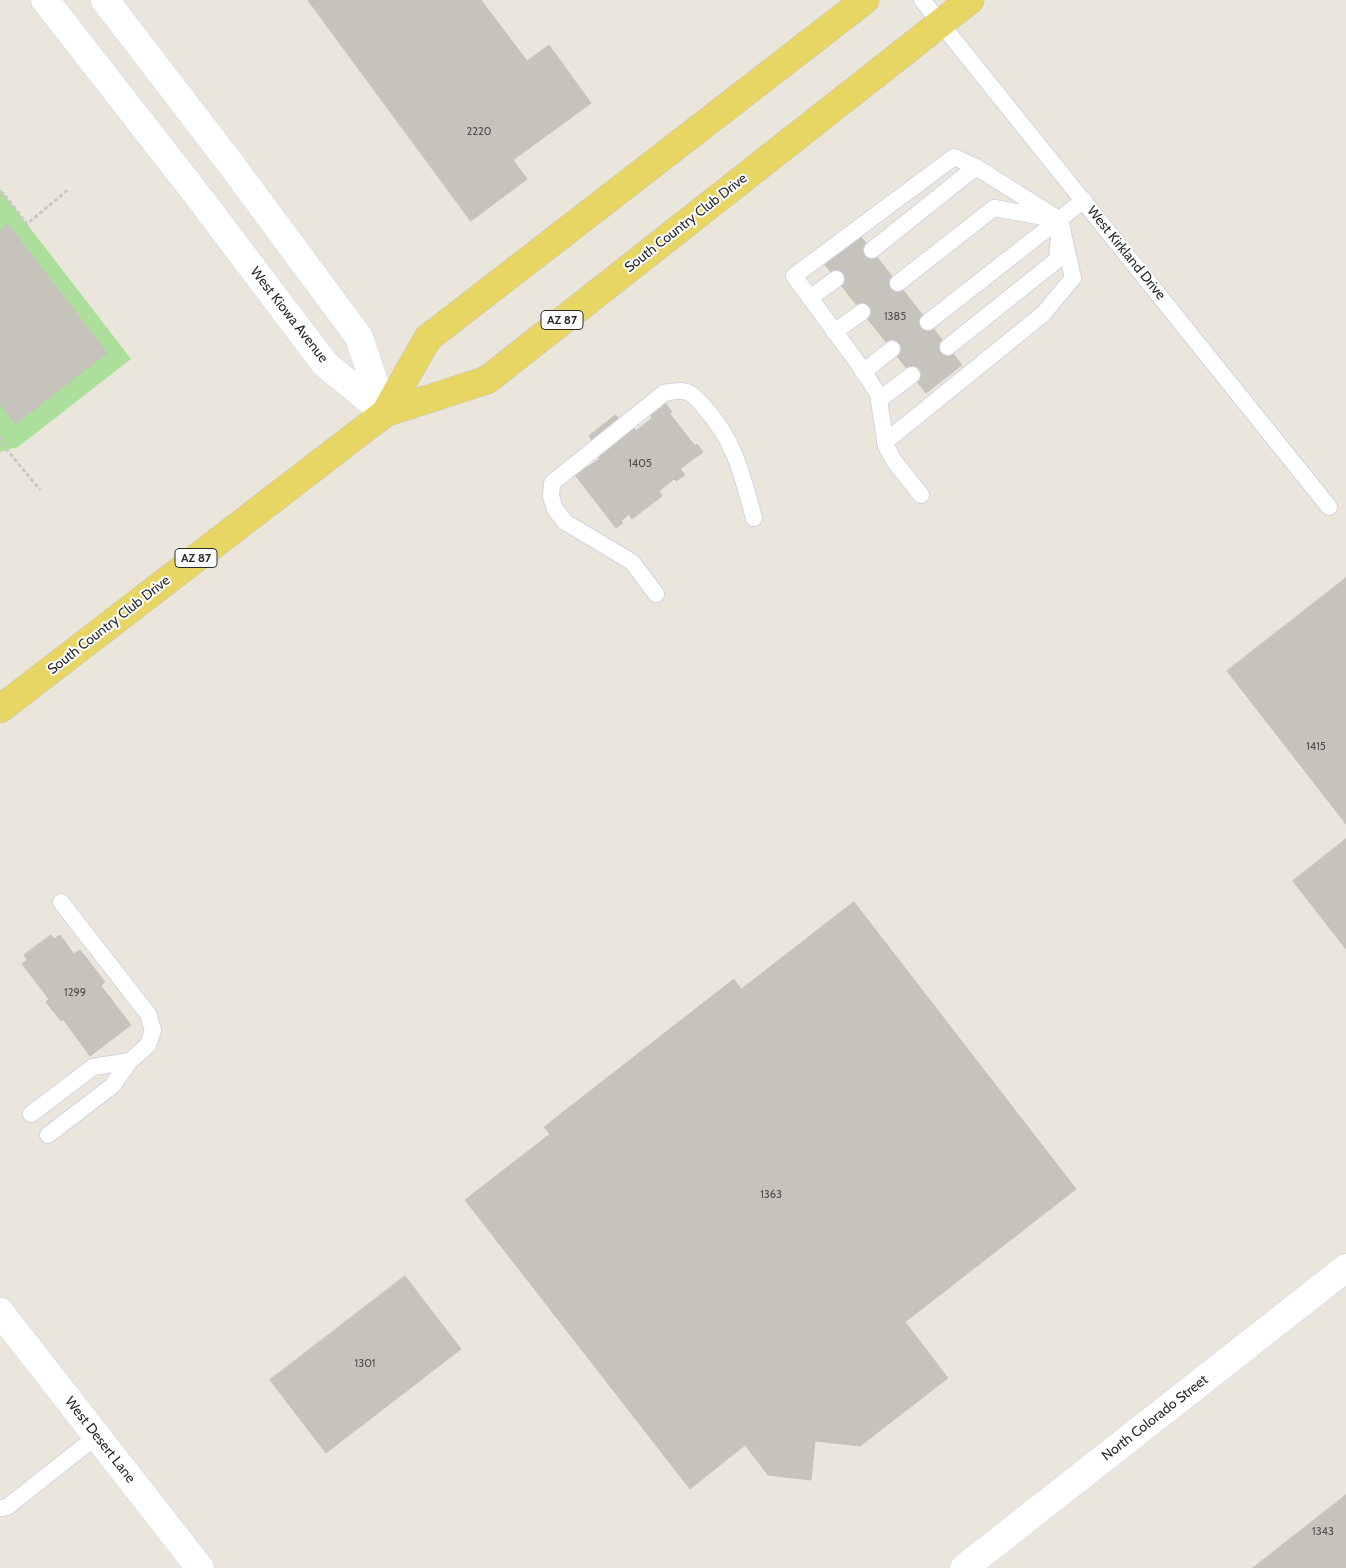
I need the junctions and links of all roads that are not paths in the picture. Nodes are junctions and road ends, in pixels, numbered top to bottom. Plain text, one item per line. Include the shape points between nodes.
1 (44, 0) edge
2 (105, 0) edge
3 (865, 0) edge
4 (922, 0) edge
5 (970, 0) edge
6 (941, 23) junction
7 (976, 167) junction
8 (1084, 200) junction
9 (1060, 220) junction
10 (872, 250) dead end
11 (836, 279) dead end
12 (898, 283) dead end
13 (810, 298) junction
14 (862, 312) dead end
15 (928, 322) dead end
16 (834, 332) junction
17 (948, 347) dead end
18 (892, 349) dead end
19 (863, 372) junction
20 (912, 375) dead end
21 (879, 400) junction
22 (385, 413) junction
23 (885, 442) junction
24 (921, 495) dead end
25 (1329, 507) dead end
26 (754, 518) dead end
27 (656, 594) dead end
28 (0, 709) edge
29 (61, 902) dead end
30 (130, 1060) junction
31 (31, 1114) dead end
32 (48, 1135) dead end
33 (1346, 1268) edge
34 (0, 1312) edge
35 (97, 1436) junction
36 (0, 1508) edge
37 (200, 1568) edge
38 (964, 1568) edge

1 - 22 street, West Kiowa Avenue via 196,192 325,364
2 - 22 street via 359,338
3 - 22 main road, South Country Club Drive / AZ 87 via 428,338
4 - 6 lane, West Kirkland Drive
5 - 6 main road, South Country Club Drive / AZ 87
6 - 8 lane, West Kirkland Drive
6 - 22 main road, South Country Club Drive / AZ 87 via 487,380
7 - 9 lane
7 - 10 lane
7 - 13 lane via 954,157 794,276
8 - 9 lane
8 - 25 lane, West Kirkland Drive
9 - 12 lane via 994,208
9 - 15 lane
9 - 17 lane via 1057,260
9 - 23 lane via 1073,278 1043,314
11 - 13 lane
13 - 16 lane
14 - 16 lane
16 - 19 lane
18 - 19 lane
19 - 21 lane
20 - 21 lane
21 - 23 lane
22 - 28 main road, South Country Club Drive / AZ 87
23 - 24 lane via 894,461
26 - 27 lane via 733,448 714,417 686,392 664,393 552,483 551,496 555,510 565,522 632,562
29 - 30 lane via 148,1014 152,1030 148,1045
30 - 31 lane via 93,1067
30 - 32 lane via 112,1086
33 - 38 street, North Colorado Street
34 - 35 street, West Desert Lane
35 - 36 lane via 7,1507
35 - 37 street, West Desert Lane

